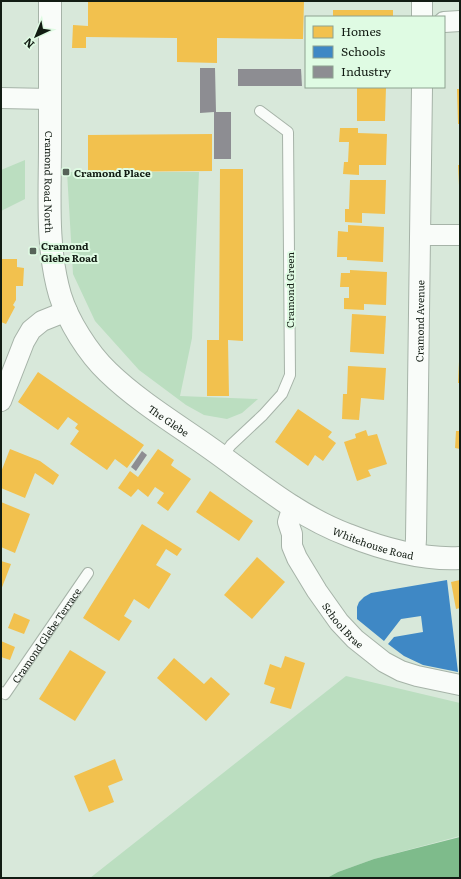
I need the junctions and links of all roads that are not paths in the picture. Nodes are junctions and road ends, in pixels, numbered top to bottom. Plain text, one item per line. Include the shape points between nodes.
1 (50, 1) edge
2 (422, 1) edge
3 (422, 16) edge
4 (460, 21) edge
5 (445, 22) edge
6 (422, 88) edge
7 (1, 98) edge
8 (50, 99) junction
9 (260, 111) dead end
10 (421, 235) junction
11 (460, 235) edge
12 (67, 311) junction
13 (1, 401) edge
14 (222, 457) junction
15 (293, 506) junction
16 (415, 554) junction
17 (460, 558) edge
18 (88, 573) dead end
19 (460, 685) edge
20 (1, 692) edge

1 - 8 street, Cramond Road North
2 - 3 street
4 - 5 street
6 - 10 street, Cramond Avenue
7 - 8 street
8 - 12 street, Cramond Road North via 51,242 54,270
9 - 14 lane, Cramond Green via 288,132 290,375 282,394 230,445
10 - 11 street
10 - 16 street, Cramond Avenue
12 - 13 street via 42,321 31,330
12 - 14 street, The Glebe via 85,344 106,371
14 - 15 street, The Glebe
15 - 16 street, Whitehouse Road via 347,535
15 - 19 street, School Brae via 288,522 292,546 317,592 339,622 355,639 384,662 401,671
16 - 17 street, Whitehouse Road via 446,559
18 - 20 lane, Cramond Glebe Terrace via 5,694

